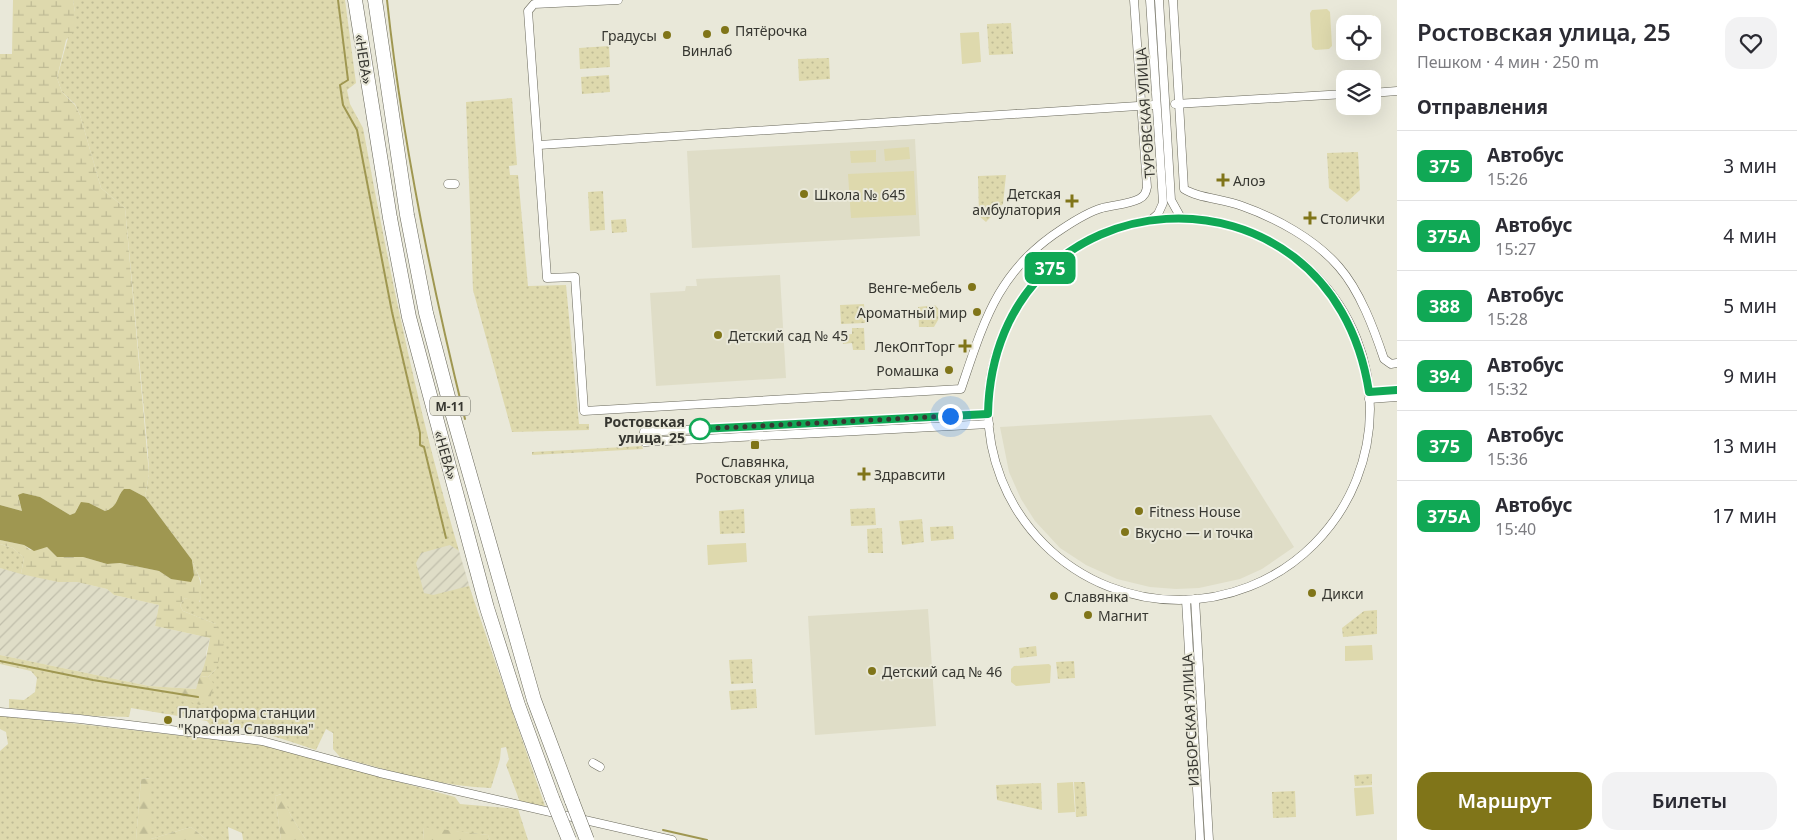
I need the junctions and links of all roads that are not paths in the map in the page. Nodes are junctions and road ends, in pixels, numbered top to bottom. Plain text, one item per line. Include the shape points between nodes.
1 (355, 0) edge
2 (375, 0) edge
3 (618, 0) edge
4 (1134, 0) edge
5 (1150, 0) edge
6 (1159, 0) edge
7 (1173, 0) edge
8 (1397, 92) edge
9 (1381, 93) edge
10 (1336, 95) edge
11 (1177, 104) junction
12 (1142, 106) junction
13 (1153, 106) dead end
14 (539, 145) junction
15 (1180, 218) junction
16 (1151, 220) junction
17 (1397, 363) edge
18 (1397, 390) edge
19 (1369, 396) junction
20 (1397, 397) edge
21 (988, 414) junction
22 (989, 424) junction
23 (1195, 599) junction
24 (1186, 600) junction
25 (0, 712) edge
26 (592, 763) dead end
27 (600, 767) dead end
28 (569, 840) edge
29 (588, 840) edge
30 (672, 840) edge
31 (1200, 840) edge
32 (1209, 840) edge

1 - 28 highway, «НЕВА» / М-11, bridge via 390,218 410,317 487,608 518,705
2 - 29 highway, «НЕВА» / М-11, bridge via 407,215 426,313 534,700
3 - 14 street via 534,4 528,11
4 - 12 street
5 - 16 street, ТУРОВСКАЯ УЛИЦА via 1163,203
6 - 15 street, ТУРОВСКАЯ УЛИЦА via 1171,200
7 - 11 street
8 - 9 street
10 - 11 street
11 - 17 street via 1184,189 1191,194 1218,198 1270,217 1307,240 1339,267 1361,303 1384,359 1390,364
12 - 13 street
12 - 14 street
12 - 14 street via 1145,195 1100,208 1037,246 1002,286 989,310 960,389 584,411 575,277 547,278
15 - 16 street
15 - 19 street via 1215,221 1239,228 1277,245 1304,265 1337,301 1349,322 1361,352
16 - 21 street via 1117,228 1084,243 1050,268 1030,288 1011,317 996,354 988,394
18 - 19 street
19 - 20 street
19 - 23 street via 1367,440 1359,472 1349,495 1323,535 1290,564 1260,582 1229,593
21 - 22 street
21 - 22 street via 644,432 645,442
22 - 24 street via 994,454 1010,496 1022,517 1054,553 1094,580 1116,589 1147,597
23 - 24 street
23 - 32 street, ИЗБОРСКАЯ УЛИЦА
24 - 31 street, ИЗБОРСКАЯ УЛИЦА
25 - 30 street via 262,741 380,773
26 - 27 street

